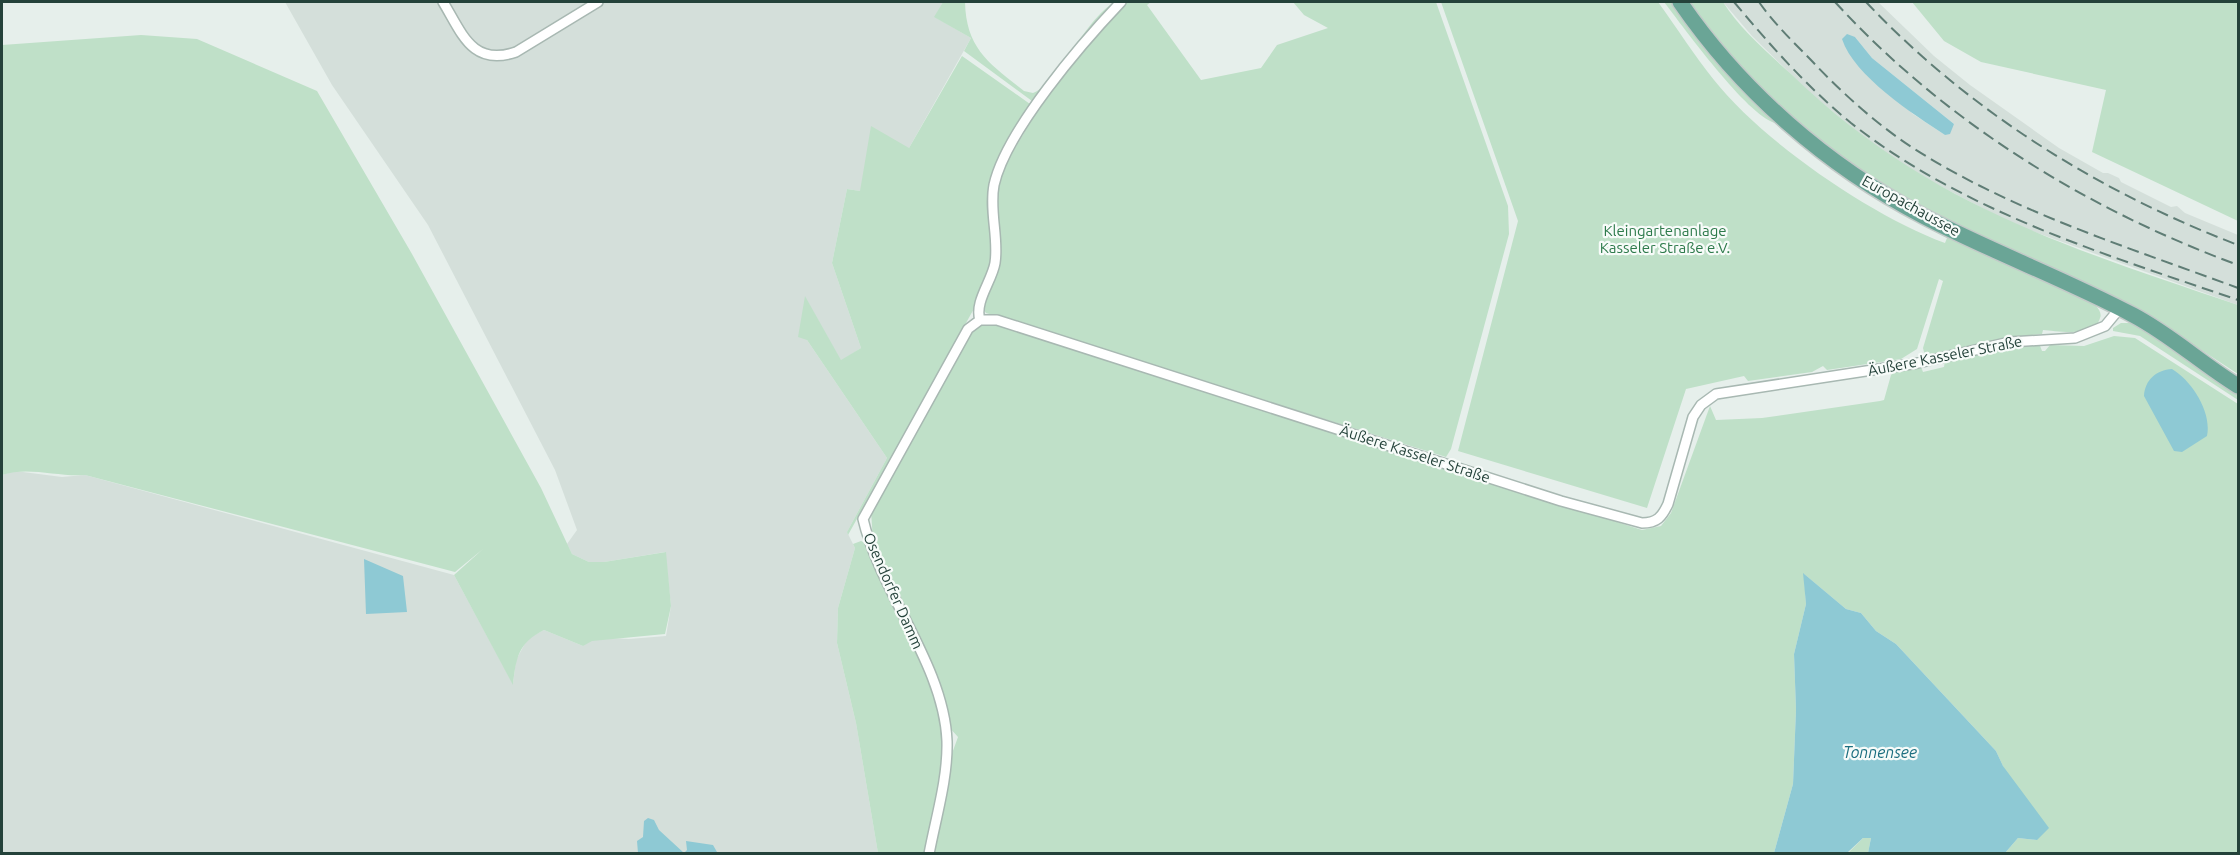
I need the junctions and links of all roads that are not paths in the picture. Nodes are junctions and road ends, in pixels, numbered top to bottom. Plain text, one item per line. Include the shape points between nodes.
1 (443, 2) edge
2 (598, 2) edge
3 (1121, 2) edge
4 (1680, 2) edge
5 (2120, 308) junction
6 (980, 320) junction
7 (2187, 349) junction
8 (2238, 376) edge
9 (2238, 386) edge
10 (929, 854) edge

1 - 2 street via 468,45 481,54 502,57
3 - 6 street via 1054,80 1000,167 993,189 995,261 978,310
4 - 5 main road, Europachaussee via 1758,94 1843,166 1922,215
5 - 6 street, Äußere Kasseler Straße via 2105,327 2075,338 2010,342 1918,363 1716,394 1697,410 1668,504 1663,515 1649,523 1561,501 997,320
5 - 7 main road, Europachaussee
6 - 10 street, Osendorfer Damm via 968,329 863,519 877,559 933,681 944,716 946,759
7 - 8 main road, Europachaussee
7 - 9 main road, Europachaussee

